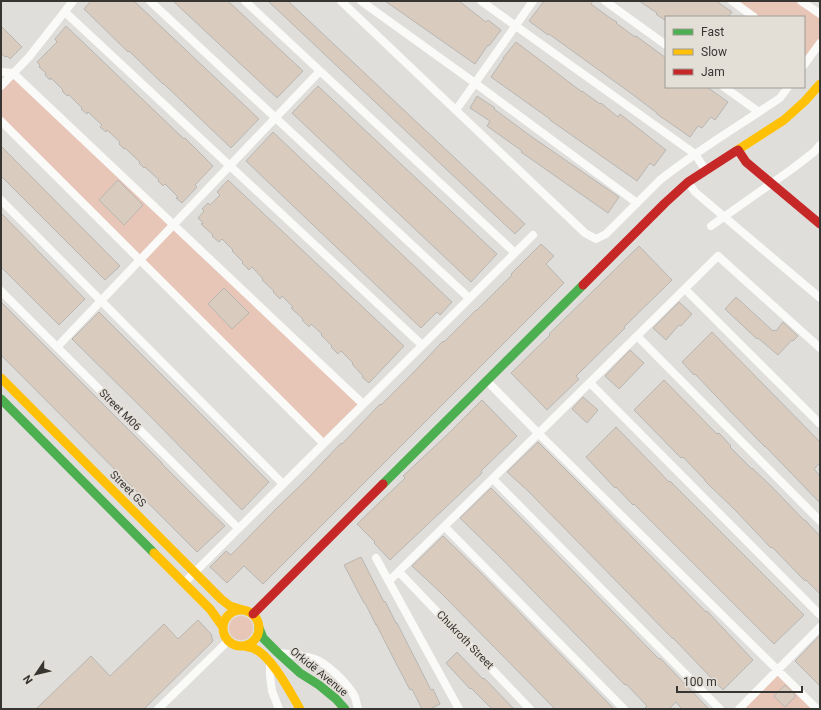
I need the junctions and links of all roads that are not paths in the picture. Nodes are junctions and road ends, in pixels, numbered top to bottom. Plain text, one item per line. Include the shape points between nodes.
1 (74, 1) edge
2 (150, 1) edge
3 (245, 1) edge
4 (341, 1) edge
5 (357, 1) edge
6 (361, 1) edge
7 (481, 1) edge
8 (533, 1) edge
9 (605, 1) edge
10 (732, 1) edge
11 (801, 1) edge
12 (350, 9) junction
13 (65, 12) junction
14 (820, 14) edge
15 (753, 16) edge
16 (516, 26) junction
17 (820, 42) edge
18 (665, 44) edge
19 (807, 56) edge
20 (1, 72) edge
21 (320, 72) junction
22 (13, 73) junction
23 (475, 83) junction
24 (820, 84) edge
25 (1, 86) edge
26 (725, 88) edge
27 (787, 88) edge
28 (456, 110) junction
29 (759, 112) junction
30 (276, 118) junction
31 (1, 121) edge
32 (820, 145) edge
33 (738, 150) junction
34 (695, 154) junction
35 (230, 166) junction
36 (706, 171) junction
37 (688, 182) junction
38 (771, 183) junction
39 (1, 200) edge
40 (637, 203) junction
41 (724, 216) junction
42 (820, 224) edge
43 (174, 225) junction
44 (711, 226) dead end
45 (533, 235) dead end
46 (515, 253) junction
47 (140, 260) junction
48 (685, 289) junction
49 (1, 291) edge
50 (469, 298) junction
51 (820, 298) edge
52 (101, 301) junction
53 (637, 336) junction
54 (422, 345) junction
55 (57, 347) junction
56 (820, 348) edge
57 (1, 378) edge
58 (487, 381) junction
59 (590, 383) junction
60 (15, 392) junction
61 (2, 402) edge
62 (363, 404) junction
63 (820, 424) edge
64 (538, 434) junction
65 (323, 444) junction
66 (94, 472) junction
67 (493, 479) junction
68 (84, 483) junction
69 (283, 484) junction
70 (820, 521) edge
71 (149, 527) junction
72 (444, 527) junction
73 (238, 528) junction
74 (139, 537) junction
75 (376, 558) dead end
76 (194, 572) junction
77 (399, 572) junction
78 (389, 581) junction
79 (184, 583) junction
80 (243, 610) junction
81 (253, 614) junction
82 (820, 615) edge
83 (222, 627) junction
84 (259, 628) junction
85 (820, 628) edge
86 (228, 641) junction
87 (244, 646) junction
88 (278, 653) junction
89 (269, 662) junction
90 (778, 670) junction
91 (158, 709) edge
92 (279, 709) edge
93 (300, 709) edge
94 (345, 709) edge
95 (358, 709) edge
96 (459, 709) edge
97 (530, 709) edge
98 (624, 709) edge
99 (720, 709) edge
100 (739, 709) edge
101 (817, 709) edge

1 - 13 street
2 - 30 street
3 - 21 street
4 - 12 street
5 - 12 street
6 - 23 street
7 - 16 street
8 - 16 street
9 - 18 street
10 - 15 street
11 - 14 street
12 - 28 street
13 - 22 street
13 - 35 street
16 - 23 street
16 - 34 street
17 - 19 street
20 - 22 street
21 - 30 street
21 - 46 street
22 - 25 street
22 - 43 street
23 - 28 street
23 - 40 street
24 - 33 street via 806,101 784,120
26 - 29 street
27 - 29 street via 780,98
28 - 40 street via 585,233 596,238 606,234
29 - 34 street
30 - 35 street
30 - 50 street
31 - 47 street
32 - 38 street
33 - 36 street
33 - 38 street via 746,162
34 - 36 street
34 - 40 street via 660,180
35 - 43 street
35 - 54 street
36 - 37 street
37 - 41 street via 695,192
37 - 58 street
38 - 41 street
38 - 42 street
39 - 52 street
41 - 44 street
41 - 51 street
43 - 47 street
43 - 62 street
45 - 46 street
46 - 50 street
47 - 52 street
47 - 65 street
48 - 53 street
48 - 56 street via 718,256
48 - 63 street
49 - 55 street, Street M06
50 - 54 street
52 - 55 street
52 - 69 street
53 - 59 street
53 - 70 street
54 - 62 street
55 - 73 street, Street M06
57 - 60 street, Street GS
58 - 64 street
58 - 81 street
59 - 64 street
59 - 82 street
60 - 61 street
60 - 66 street, Street GS
61 - 68 street
62 - 65 street
64 - 67 street
64 - 90 street
65 - 69 street
66 - 68 street
66 - 71 street, Street GS
67 - 72 street
67 - 99 street
68 - 74 street
69 - 73 street
71 - 74 street
71 - 76 street, Street GS
72 - 77 street
72 - 98 street
73 - 76 street
74 - 79 street
75 - 78 street
76 - 79 street
76 - 80 street, Street GS via 230,606
77 - 78 street
77 - 97 street, Chukroth Street
78 - 96 street
79 - 83 street via 210,609
80 - 81 street
80 - 83 street via 233,612 225,618
81 - 84 street
83 - 86 street
84 - 87 street via 253,642
84 - 88 street, Orkidē Avenue via 263,638
85 - 90 street
86 - 87 street via 235,646
86 - 91 street
87 - 89 street via 253,648
88 - 89 street
88 - 94 street, Orkidē Avenue
88 - 95 street, Orkidē Avenue via 316,659 332,670 349,688
89 - 92 street via 272,691
89 - 93 street
90 - 100 street
90 - 101 street

